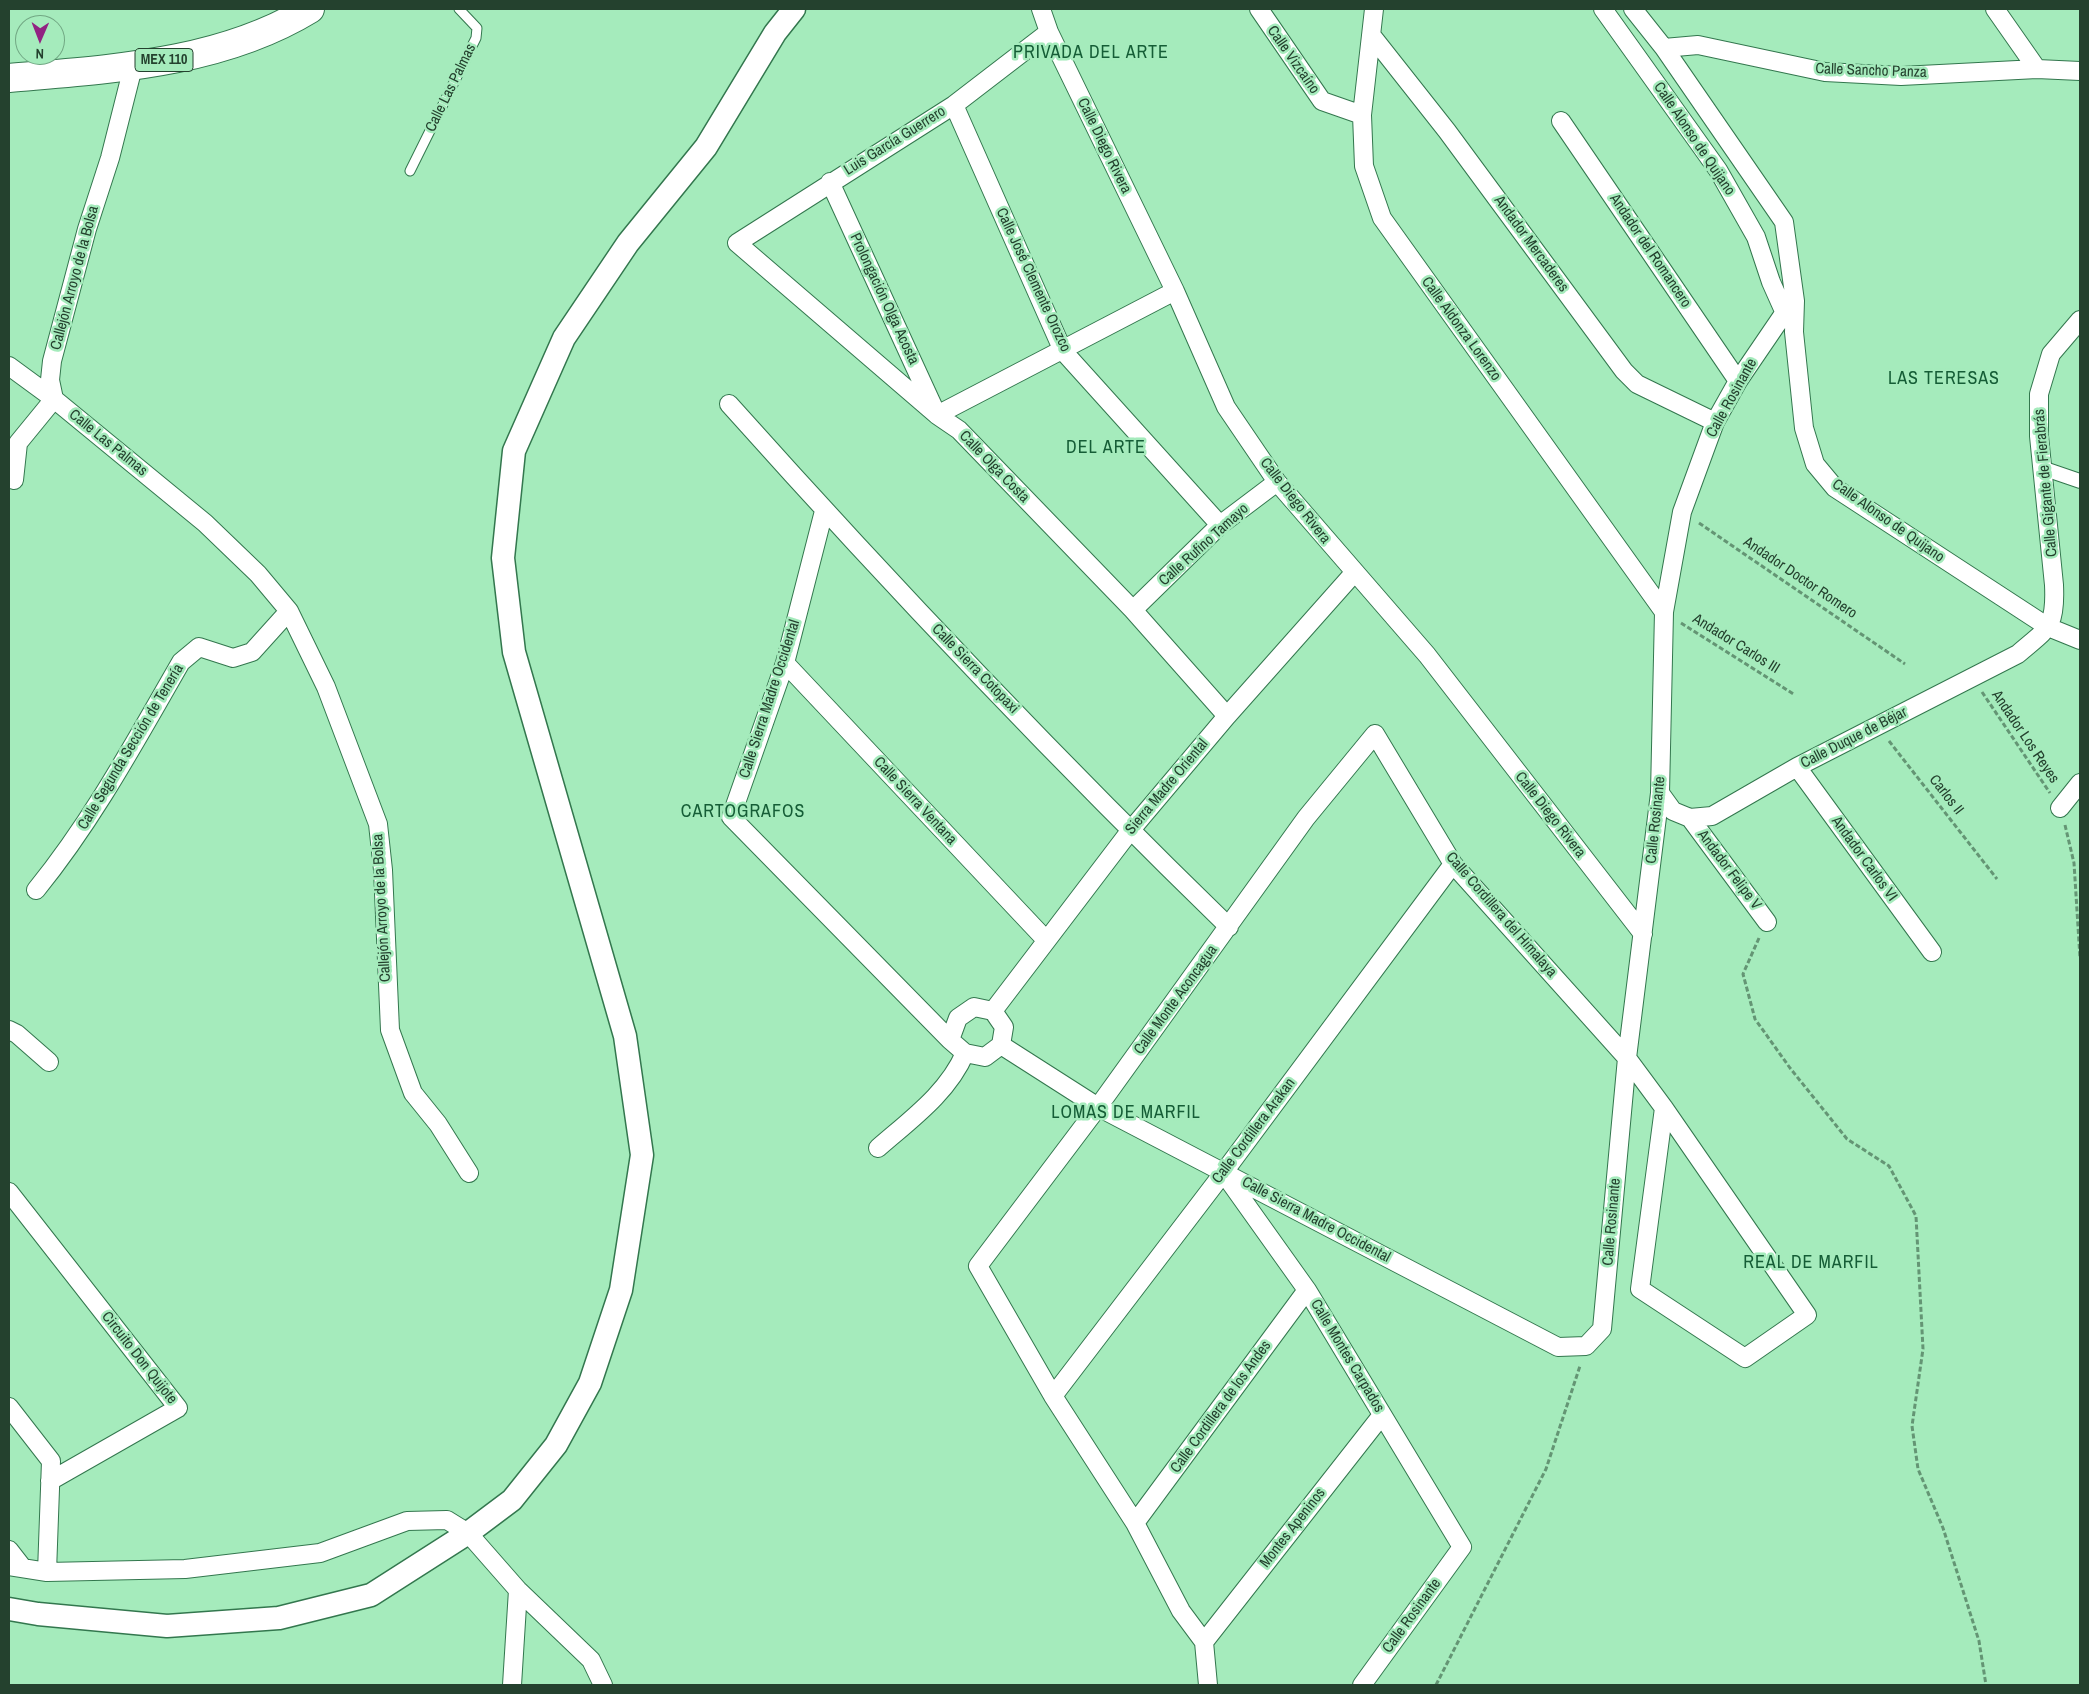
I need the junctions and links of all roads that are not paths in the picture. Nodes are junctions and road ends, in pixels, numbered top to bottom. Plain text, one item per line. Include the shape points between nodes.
1 (310, 9) edge
2 (459, 9) edge
3 (794, 9) edge
4 (1041, 9) edge
5 (1259, 9) edge
6 (1374, 9) edge
7 (1602, 9) edge
8 (1995, 9) edge
9 (1637, 14) edge
10 (1049, 32) junction
11 (1622, 35) junction
12 (1372, 36) junction
13 (1664, 48) junction
14 (133, 67) junction
15 (2037, 68) junction
16 (2080, 71) edge
17 (9, 78) edge
18 (954, 105) junction
19 (1362, 115) junction
20 (1561, 121) dead end
21 (410, 171) dead end
22 (830, 182) junction
23 (736, 243) joint
24 (1175, 291) junction
25 (1790, 306) junction
26 (2080, 320) edge
27 (1063, 351) junction
28 (9, 366) edge
29 (1738, 381) junction
30 (54, 399) junction
31 (729, 404) dead end
32 (937, 415) junction
33 (1715, 422) junction
34 (2042, 468) junction
35 (14, 480) dead end
36 (1277, 482) junction
37 (2080, 482) edge
38 (824, 511) junction
39 (205, 523) joint
40 (1220, 525) junction
41 (1354, 573) junction
42 (1133, 610) junction
43 (289, 612) junction
44 (1664, 612) junction
45 (2048, 628) junction
46 (2080, 640) edge
47 (785, 663) junction
48 (1227, 716) junction
49 (1375, 734) joint
50 (1797, 767) junction
51 (2080, 783) edge
52 (1660, 793) junction
53 (2060, 808) road end
54 (1690, 818) junction
55 (1130, 831) junction
56 (1453, 864) junction
57 (36, 890) dead end
58 (1767, 922) road end
59 (1229, 927) junction
60 (1643, 934) junction
61 (1046, 940) junction
62 (1932, 952) dead end
63 (993, 1011) junction
64 (9, 1030) edge
65 (950, 1040) junction
66 (1001, 1045) junction
67 (965, 1053) junction
68 (1627, 1058) junction
69 (49, 1062) dead end
70 (1098, 1107) junction
71 (1664, 1108) junction
72 (878, 1148) dead end
73 (1224, 1172) junction
74 (468, 1173) dead end
75 (9, 1192) edge
76 (1307, 1290) junction
77 (1586, 1346) joint
78 (1053, 1396) junction
79 (9, 1407) edge
80 (1382, 1415) junction
81 (50, 1481) junction
82 (1135, 1523) junction
83 (468, 1533) junction
84 (1462, 1546) joint
85 (9, 1550) edge
86 (16, 1567) edge
87 (47, 1572) junction
88 (518, 1590) junction
89 (9, 1609) edge
90 (1204, 1642) junction
91 (512, 1685) edge
92 (603, 1685) edge
93 (1208, 1685) edge
94 (1362, 1685) edge

1 - 14 main road, MEX 110 via 232,44
2 - 21 lane, Calle Las Palmas via 477,28 476,38
3 - 83 street via 775,33 706,147 628,243 564,338 514,451 503,558 514,652 625,1036 642,1155 621,1290 590,1383 556,1445 512,1500
4 - 10 street, Calle Diego Rivera
5 - 19 street, Calle Vizcaíno via 1322,101
6 - 12 street, Calle Aldonza Lorenzo
7 - 11 street, Calle Alonso de Quijano
8 - 15 street
9 - 11 street
9 - 13 street, Calle Alonso de Quijano
10 - 18 street, Luis García Guerrero
10 - 24 street, Calle Diego Rivera
11 - 25 street, Calle Alonso de Quijano via 1718,170
12 - 19 street, Calle Aldonza Lorenzo
12 - 33 street, Andador Mercaderes via 1447,130 1624,370 1637,384
13 - 15 street, Calle Sancho Panza via 1698,45 1824,72 1901,76
13 - 25 street, Calle Alonso de Quijano via 1784,222
14 - 17 main road, MEX 110
14 - 30 street, Callejón Arroyo de la Bolsa via 52,361 50,380
15 - 16 street, Calle Sancho Panza
18 - 22 street, Luis García Guerrero
18 - 27 street, Calle José Clemente Orozco
19 - 44 street, Calle Aldonza Lorenzo via 1364,166 1382,218
20 - 29 street, Andador del Romancero
22 - 23 street, Luis García Guerrero
22 - 32 street, Prolongación Olga Acosta
23 - 32 street, Calle Olga Costa
24 - 27 street
24 - 36 street, Calle Diego Rivera via 1226,407
25 - 29 street, Calle Rosinante
25 - 45 street, Calle Alonso de Quijano via 1804,428 1815,464 1835,488
26 - 34 street, Calle Gigante de Fierabrás via 2051,354 2039,394
27 - 32 street
27 - 40 street, Calle José Clemente Orozco
28 - 30 street, Calle Las Palmas
29 - 33 street, Calle Rosinante
30 - 35 street via 18,442
30 - 39 street, Calle Las Palmas
31 - 38 street, Calle Sierra Cotopaxi
32 - 42 street, Calle Olga Costa via 959,430
33 - 44 street, Calle Rosinante via 1682,512
34 - 37 street
34 - 45 street, Calle Gigante de Fierabrás via 2055,609
36 - 40 street, Calle Rufino Tamayo
36 - 41 street, Calle Diego Rivera
38 - 47 street, Calle Sierra Madre Occidental
38 - 55 street, Calle Sierra Cotopaxi
39 - 43 street, Callejón Arroyo de la Bolsa via 258,574
40 - 42 street, Calle Rufino Tamayo
41 - 48 street, Sierra Madre Oriental
41 - 60 street, Calle Diego Rivera via 1427,655
42 - 48 street, Calle Olga Costa
43 - 57 street, Calle Segunda Sección de Tenería via 252,652 233,658 199,647 182,662 112,782 64,856
43 - 74 street, Callejón Arroyo de la Bolsa via 326,686 378,824 390,1030 413,1093 438,1124
44 - 52 street, Calle Rosinante
45 - 46 street, Calle Alonso de Quijano
45 - 50 street, Calle Duque de Béjar via 2018,654
47 - 61 street, Calle Sierra Ventana
47 - 65 street, Calle Sierra Madre Occidental via 732,817
48 - 55 street, Sierra Madre Oriental
49 - 56 street, Calle Cordillera del Himalaya
49 - 59 street, Calle Monte Aconcagua via 1306,818
50 - 54 street, Calle Duque de Béjar via 1712,816
50 - 62 street, Andador Carlos VI
51 - 53 street
52 - 54 street via 1673,811
52 - 60 street, Calle Rosinante
54 - 58 street, Andador Felipe V
55 - 59 street, Calle Sierra Cotopaxi
55 - 61 street, Sierra Madre Oriental
56 - 68 street, Calle Cordillera del Himalaya
56 - 73 street, Calle Cordillera Arakan
59 - 70 street, Calle Monte Aconcagua
60 - 68 street, Calle Rosinante
61 - 63 street, Sierra Madre Oriental
63 - 65 street via 974,1007 958,1018
63 - 66 street via 1004,1026
64 - 69 street
65 - 67 street
66 - 67 street via 985,1057
66 - 70 street, Calle Sierra Madre Occidental
67 - 72 street via 957,1072
68 - 71 street, Calle Cordillera del Himalaya
68 - 77 street, Calle Rosinante via 1602,1329
70 - 73 street, Calle Sierra Madre Occidental
70 - 78 street, Calle Monte Aconcagua via 978,1266
71 - 71 street, Calle Cordillera del Himalaya via 1807,1315 1745,1358 1640,1289
73 - 76 street, Calle Montes Carpados
73 - 77 street, Calle Sierra Madre Occidental via 1558,1347
73 - 78 street, Calle Cordillera Arakan
75 - 81 street, Circuito Don Quijote via 178,1408
76 - 80 street, Calle Montes Carpados
76 - 82 street, Calle Cordillera de los Andes
78 - 82 street
79 - 81 street via 50,1460
80 - 84 street, Calle Montes Carpados
80 - 90 street, Montes Apeninos
81 - 87 street
82 - 90 street via 1181,1611
83 - 87 street via 447,1520 407,1521 320,1553 185,1569
83 - 88 street
83 - 89 street via 370,1595 279,1618 167,1626
84 - 94 street, Calle Rosinante
85 - 86 street
86 - 87 street
88 - 91 street
88 - 92 street via 591,1660
90 - 93 street

